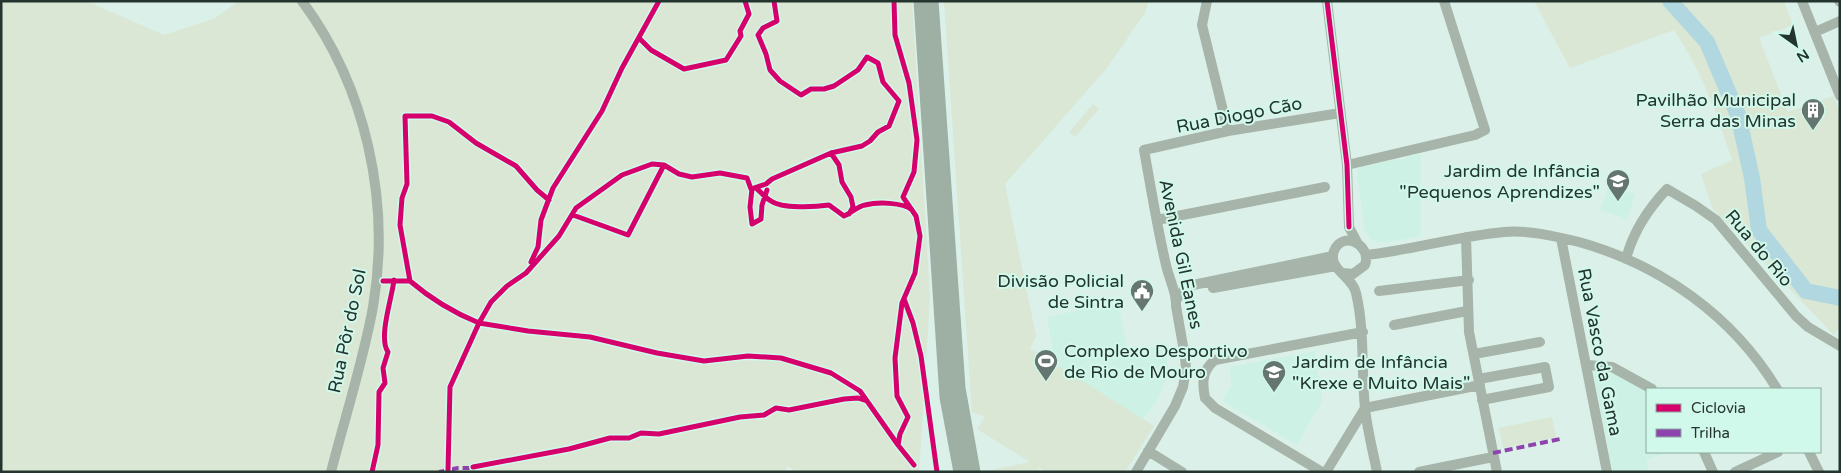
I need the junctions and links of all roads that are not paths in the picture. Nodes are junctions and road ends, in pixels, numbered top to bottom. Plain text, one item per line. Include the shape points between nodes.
1 (302, 1) edge
2 (921, 1) edge
3 (933, 1) edge
4 (1207, 1) edge
5 (1328, 1) edge
6 (1444, 1) edge
7 (1802, 1) edge
8 (1840, 21) edge
9 (1815, 32) junction
10 (1840, 96) edge
11 (1340, 113) junction
12 (1228, 132) junction
13 (1144, 150) joint
14 (1347, 165) junction
15 (1325, 187) dead end
16 (1157, 220) junction
17 (1349, 227) junction
18 (1466, 237) junction
19 (1561, 238) junction
20 (1343, 242) junction
21 (1357, 242) junction
22 (1366, 255) junction
23 (1626, 259) junction
24 (1337, 265) junction
25 (1469, 280) junction
26 (1379, 291) dead end
27 (1177, 299) junction
28 (1467, 311) junction
29 (1394, 325) dead end
30 (1363, 332) junction
31 (1540, 342) dead end
32 (1840, 346) edge
33 (1474, 354) junction
34 (1587, 365) junction
35 (1479, 382) junction
36 (1651, 388) edge
37 (1776, 388) edge
38 (1482, 400) junction
39 (1365, 408) junction
40 (1148, 451) junction
41 (1704, 453) edge
42 (1776, 453) edge
43 (1810, 453) edge
44 (1493, 456) junction
45 (331, 472) edge
46 (961, 472) edge
47 (973, 472) edge
48 (1136, 472) edge
49 (1182, 472) edge
50 (1322, 472) edge
51 (1326, 472) edge
52 (1377, 472) edge
53 (1419, 472) edge
54 (1496, 472) edge
55 (1607, 472) edge
56 (1713, 472) edge
57 (1735, 472) edge
58 (1819, 472) edge

1 - 45 street, Rua Pôr do Sol via 333,50 358,110 370,151 378,217 373,306
2 - 46 highway via 947,397
3 - 47 highway via 958,388
4 - 12 street via 1202,25
5 - 11 street
6 - 14 street via 1485,130
7 - 9 street
8 - 9 street
9 - 10 street
11 - 12 street, Rua Diogo Cão
11 - 14 street
12 - 13 street, Rua Diogo Cão
13 - 16 street, Avenida Gil Eanes
14 - 17 street
15 - 16 street
16 - 27 street, Avenida Gil Eanes via 1171,288
17 - 20 street
17 - 21 street
18 - 19 street via 1532,232
18 - 22 street
18 - 25 street
19 - 23 street
19 - 34 street, Rua Vasco da Gama
20 - 21 street
20 - 24 street via 1337,246
21 - 22 street
22 - 24 street via 1365,265 1357,272 1348,274
23 - 32 street, Rua do Rio via 1630,242 1667,189 1716,220 1796,316
23 - 37 street via 1674,283 1703,303 1734,331
24 - 27 street via 1194,292
24 - 30 street via 1356,291
25 - 26 street
25 - 28 street
27 - 40 street, Avenida Gil Eanes via 1184,349 1184,378 1175,406
28 - 29 street
28 - 33 street
30 - 39 street
30 - 50 street via 1215,360 1208,365 1203,377 1205,398 1215,408
31 - 33 street
33 - 35 street
34 - 36 street via 1612,367
34 - 55 street, Rua Vasco da Gama
35 - 38 street
35 - 38 street via 1546,367 1549,387
35 - 39 street
38 - 44 street
39 - 51 street
39 - 52 street
40 - 48 street, Avenida Gil Eanes
40 - 49 street
41 - 56 street
42 - 57 street
43 - 58 street
44 - 53 street
44 - 54 street

